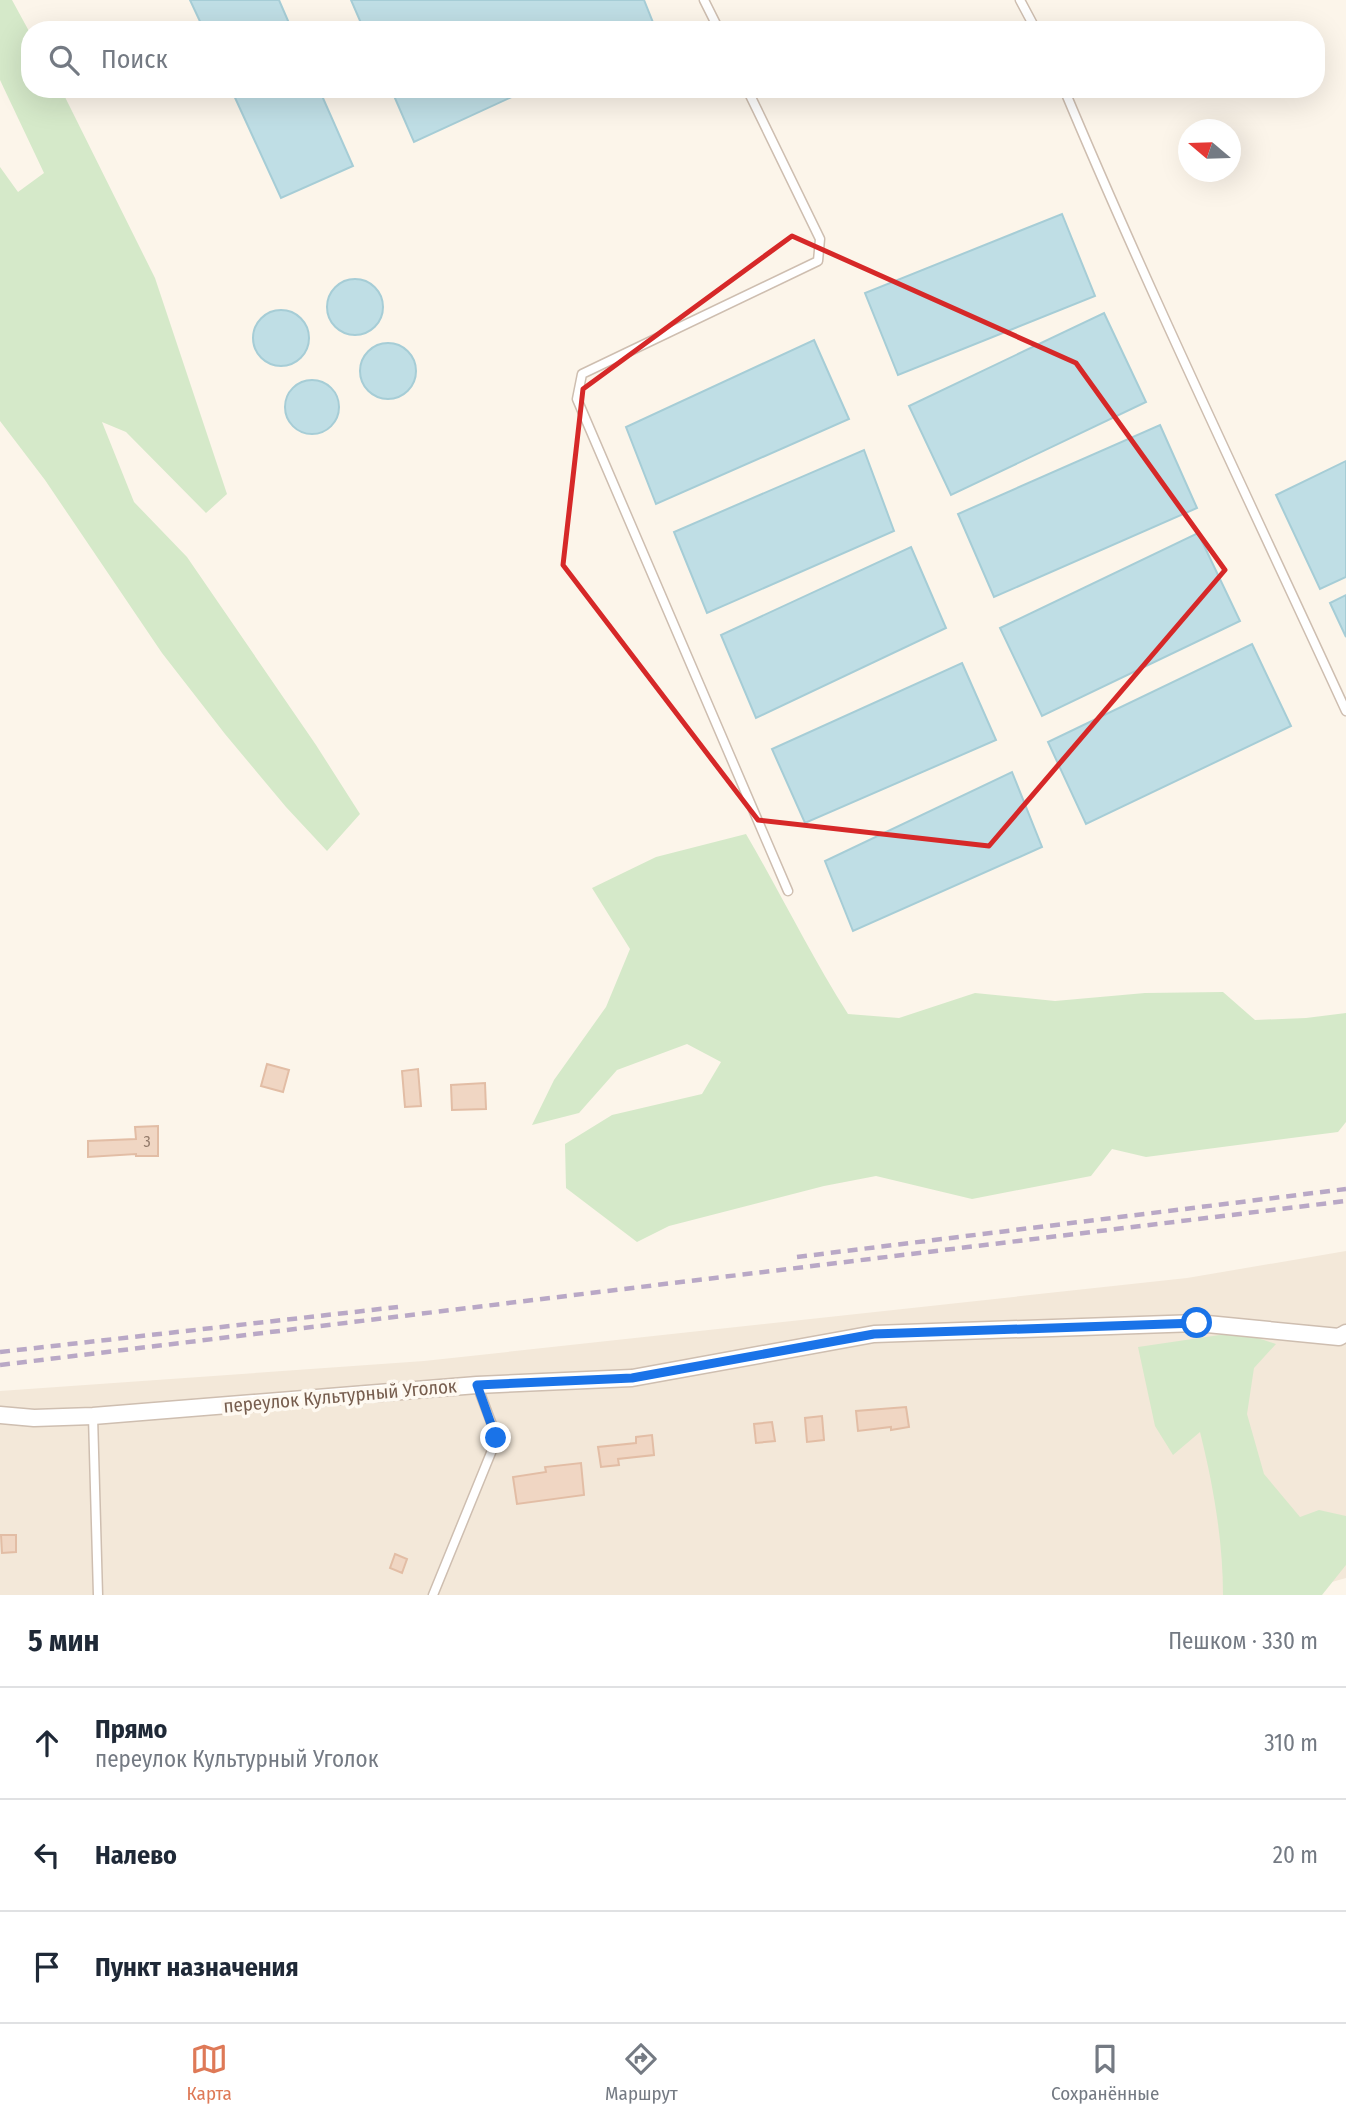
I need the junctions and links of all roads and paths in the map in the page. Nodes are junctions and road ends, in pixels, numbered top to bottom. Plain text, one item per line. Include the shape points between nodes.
1 (704, 0) edge
2 (1020, 0) edge
3 (714, 21) edge
4 (1031, 21) edge
5 (751, 98) edge
6 (1068, 98) edge
7 (1346, 711) edge
8 (788, 891) dead end
9 (1346, 1333) edge
10 (477, 1385) junction
11 (0, 1415) edge
12 (93, 1416) junction
13 (98, 1595) edge
14 (433, 1595) edge

1 - 3 lane
2 - 4 lane
5 - 8 lane via 820,239 818,261 582,374 577,399
6 - 7 lane via 1174,341
9 - 10 street, переулок Культурный Уголок via 1339,1337 1197,1323 874,1334 632,1378
10 - 12 street, переулок Культурный Уголок
10 - 14 lane via 496,1438
11 - 12 street, переулок Культурный Уголок
12 - 13 lane

